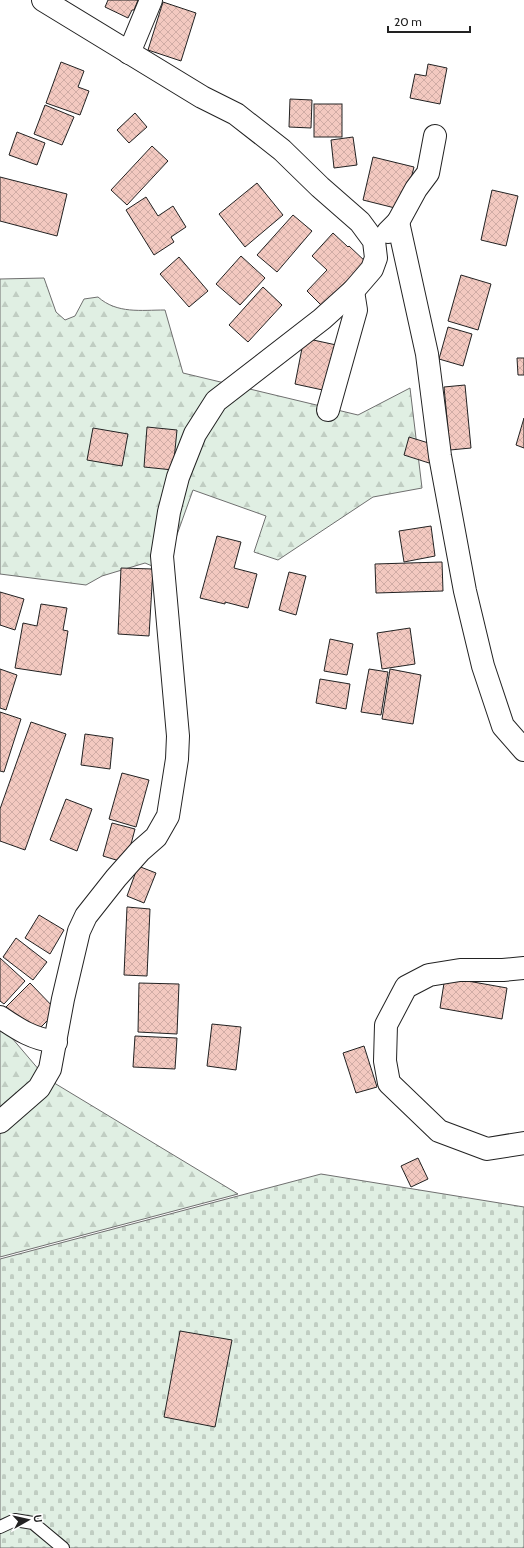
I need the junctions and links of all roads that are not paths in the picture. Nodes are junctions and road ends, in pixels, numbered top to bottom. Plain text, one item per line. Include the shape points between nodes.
1 (43, 0) edge
2 (150, 0) edge
3 (129, 53) junction
4 (435, 136) dead end
5 (398, 222) junction
6 (374, 241) junction
7 (353, 291) junction
8 (328, 410) dead end
9 (524, 750) edge
10 (524, 968) edge
11 (0, 1016) edge
12 (56, 1042) junction
13 (0, 1122) edge
14 (524, 1143) edge
15 (0, 1527) edge
16 (63, 1548) edge

1 - 3 street
2 - 3 street
3 - 6 street via 202,97 236,114 282,150 320,188 360,222
4 - 5 street via 428,173
5 - 6 street
5 - 9 street via 427,354 440,456 465,591 483,666 503,726
6 - 7 street via 376,258 372,269
7 - 8 street via 356,310
7 - 12 street via 322,319 216,401 195,434 169,512 162,556 178,736 168,816 156,837 116,878 86,916 77,939
10 - 14 street via 460,970 429,975 406,987 386,1025 385,1061 389,1083 439,1131 487,1149
11 - 12 street via 33,1038
12 - 13 street via 50,1069 39,1088
15 - 16 lane via 15,1520 33,1523

